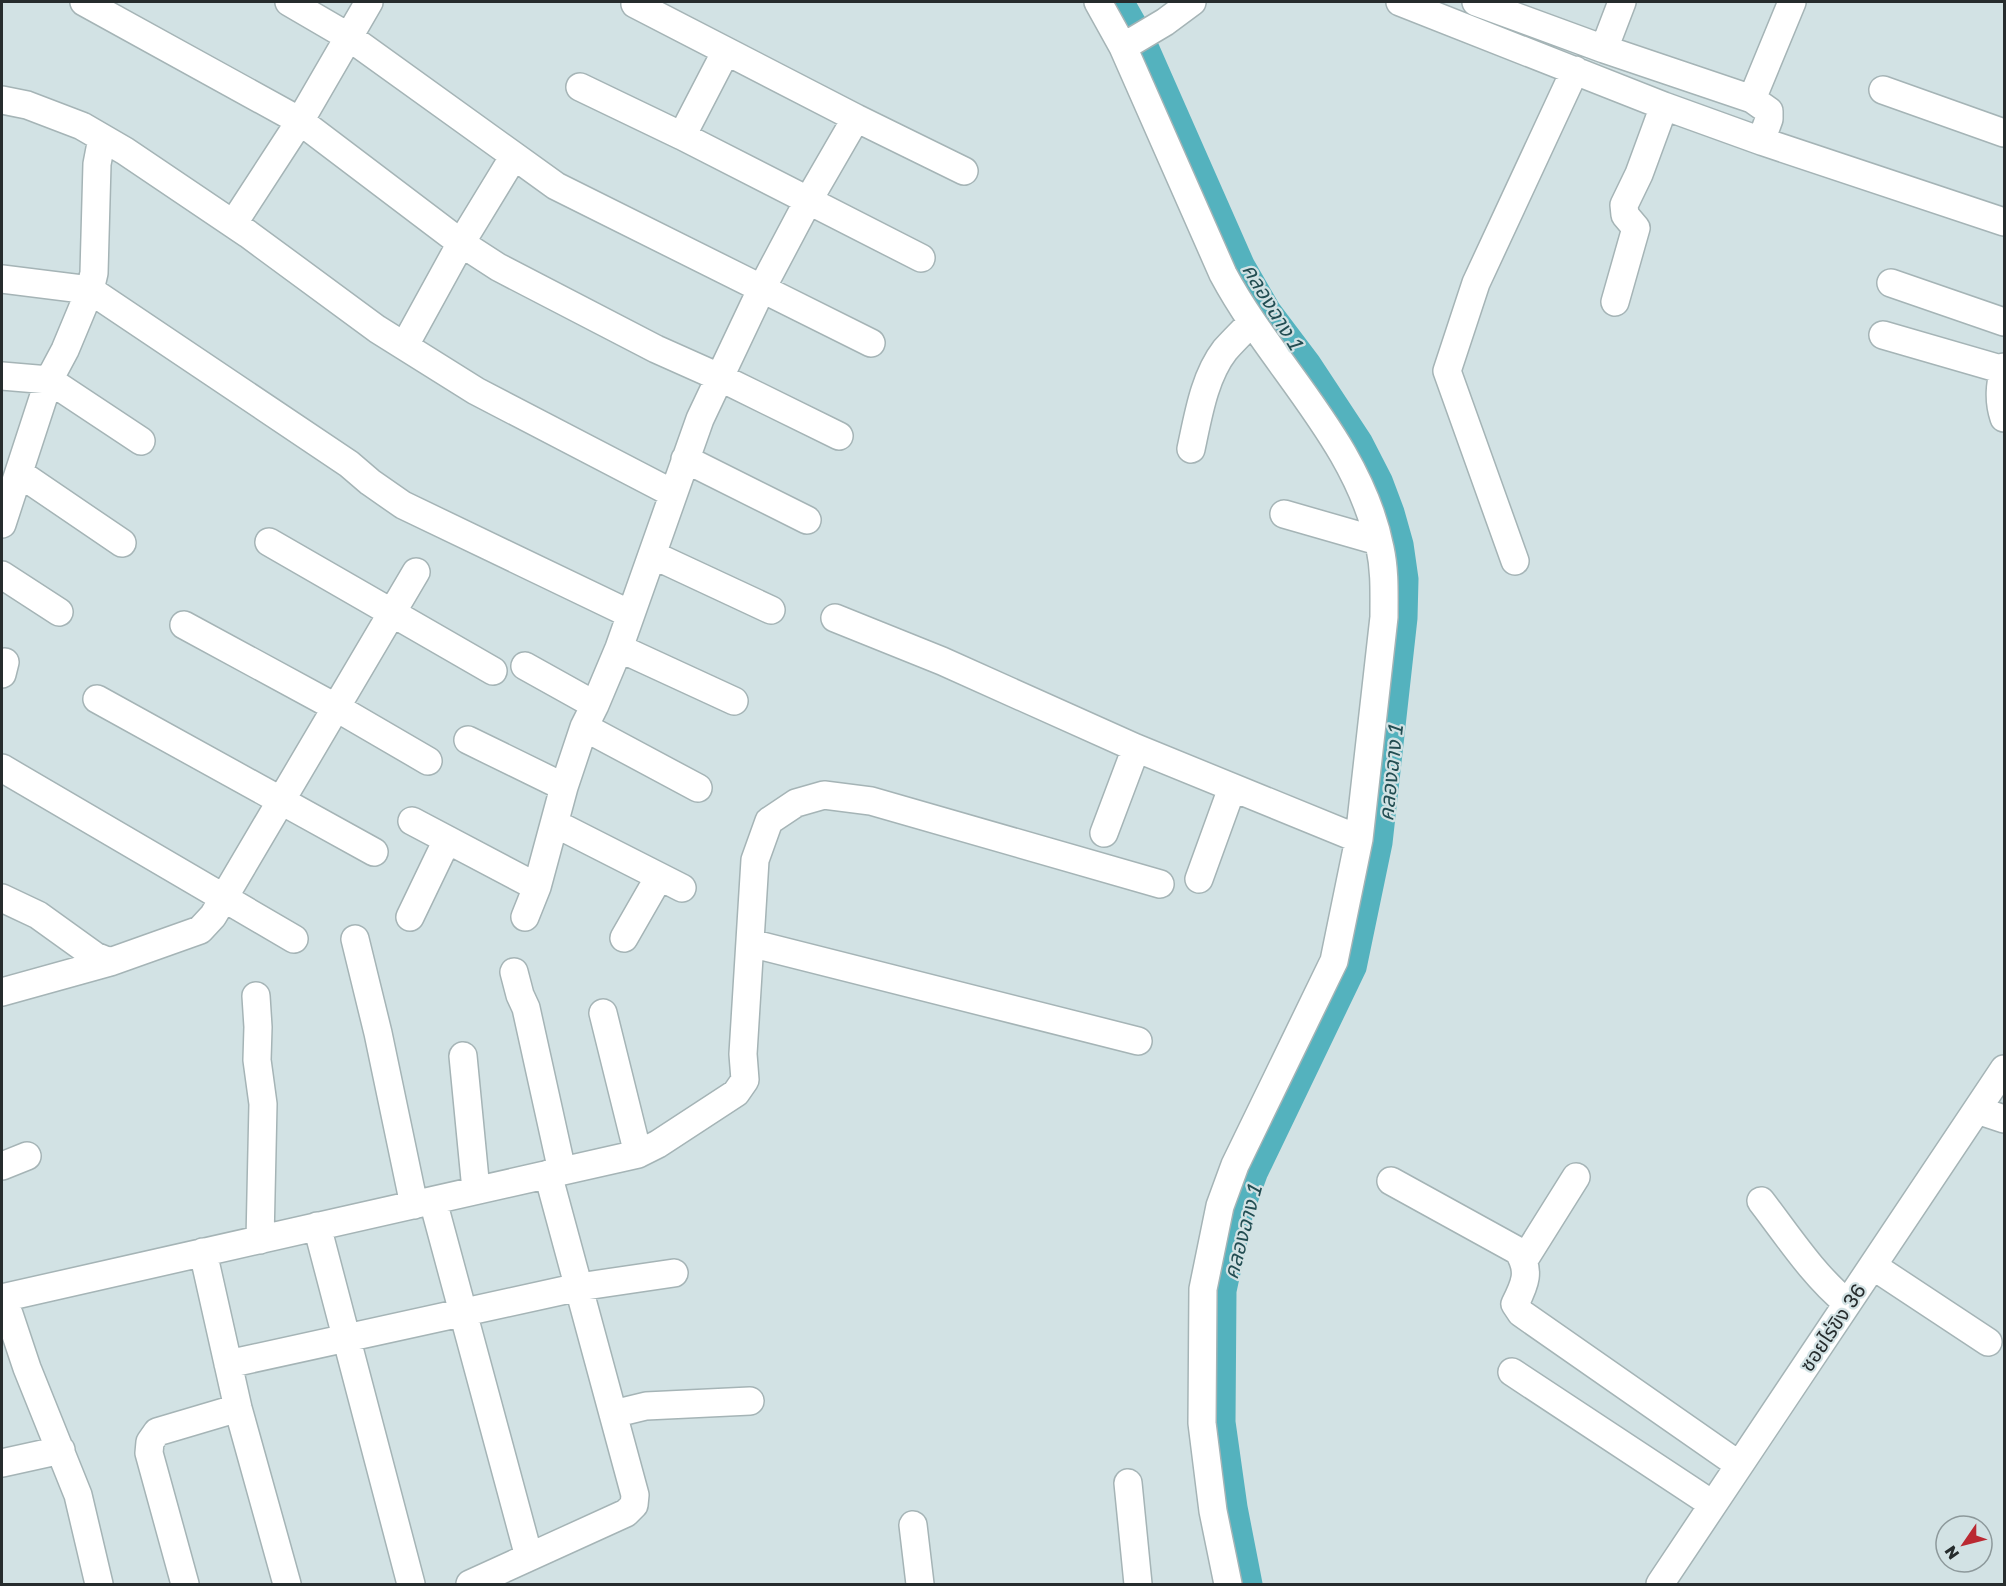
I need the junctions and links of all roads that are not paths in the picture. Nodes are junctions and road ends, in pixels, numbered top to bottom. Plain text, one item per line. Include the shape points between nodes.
1 (84, 2) edge
2 (290, 2) edge
3 (369, 2) edge
4 (1098, 2) edge
5 (1192, 2) edge
6 (1400, 2) edge
7 (1476, 2) edge
8 (1622, 2) edge
9 (1792, 2) edge
10 (635, 4) dead end
11 (350, 37) junction
12 (1128, 44) junction
13 (1604, 49) junction
14 (726, 51) junction
15 (1575, 70) junction
16 (580, 87) dead end
17 (1883, 90) dead end
18 (1752, 99) junction
19 (2, 100) edge
20 (1664, 106) junction
21 (856, 118) junction
22 (300, 121) junction
23 (2004, 133) edge
24 (682, 136) junction
25 (102, 138) junction
26 (1761, 141) junction
27 (514, 156) junction
28 (964, 171) dead end
29 (808, 201) junction
30 (2004, 222) edge
31 (233, 224) junction
32 (461, 243) junction
33 (921, 258) dead end
34 (2, 279) edge
35 (1891, 283) dead end
36 (762, 288) junction
37 (90, 290) junction
38 (1615, 302) dead end
39 (2004, 321) edge
40 (1251, 323) junction
41 (1883, 335) dead end
42 (872, 343) dead end
43 (405, 345) junction
44 (2, 376) edge
45 (2003, 377) edge
46 (721, 378) junction
47 (49, 381) junction
48 (2004, 418) edge
49 (839, 436) dead end
50 (141, 441) dead end
51 (1191, 449) dead end
52 (685, 459) junction
53 (19, 472) junction
54 (672, 493) junction
55 (1284, 514) dead end
56 (807, 520) dead end
57 (2, 524) edge
58 (1378, 541) junction
59 (269, 542) dead end
60 (122, 543) dead end
61 (653, 555) junction
62 (1515, 561) dead end
63 (416, 572) dead end
64 (2, 576) edge
65 (771, 610) dead end
66 (59, 612) dead end
67 (392, 612) junction
68 (630, 614) junction
69 (835, 618) dead end
70 (184, 625) dead end
71 (619, 648) junction
72 (525, 666) dead end
73 (493, 671) dead end
74 (97, 699) dead end
75 (734, 701) dead end
76 (337, 708) junction
77 (590, 716) junction
78 (468, 740) dead end
79 (1136, 748) junction
80 (428, 761) dead end
81 (2, 768) edge
82 (564, 787) junction
83 (698, 788) dead end
84 (1232, 788) junction
85 (280, 802) junction
86 (411, 821) dead end
87 (556, 824) junction
88 (1104, 833) dead end
89 (1359, 839) junction
90 (447, 840) junction
91 (374, 852) dead end
92 (1199, 879) dead end
93 (1160, 884) dead end
94 (537, 887) junction
95 (2, 898) edge
96 (223, 898) junction
97 (410, 917) dead end
98 (525, 917) dead end
99 (624, 938) dead end
100 (294, 939) dead end
101 (355, 939) dead end
102 (750, 943) junction
103 (110, 962) junction
104 (514, 972) dead end
105 (2, 992) edge
106 (256, 996) dead end
107 (603, 1013) dead end
108 (1138, 1041) dead end
109 (463, 1056) dead end
110 (2004, 1069) edge
111 (1977, 1110) junction
112 (2004, 1119) edge
113 (648, 1149) junction
114 (27, 1156) dead end
115 (2, 1166) edge
116 (555, 1173) junction
117 (1576, 1177) dead end
118 (1391, 1181) dead end
119 (476, 1190) junction
120 (1761, 1201) dead end
121 (424, 1202) junction
122 (317, 1226) junction
123 (260, 1239) junction
124 (203, 1252) junction
125 (1524, 1260) junction
126 (1872, 1266) junction
127 (674, 1273) dead end
128 (579, 1287) junction
129 (1847, 1303) junction
130 (5, 1306) edge
131 (463, 1313) junction
132 (345, 1337) junction
133 (1988, 1342) dead end
134 (228, 1364) junction
135 (1512, 1372) dead end
136 (750, 1401) dead end
137 (238, 1408) junction
138 (613, 1414) junction
139 (60, 1450) junction
140 (2, 1463) edge
141 (1739, 1465) junction
142 (1128, 1484) dead end
143 (1712, 1504) junction
144 (913, 1525) dead end
145 (529, 1557) junction
146 (99, 1584) edge
147 (185, 1584) edge
148 (287, 1584) edge
149 (411, 1584) edge
150 (470, 1584) edge
151 (920, 1584) edge
152 (1138, 1584) edge
153 (1228, 1584) edge
154 (1660, 1584) edge

1 - 22 street
2 - 11 street
3 - 11 street
4 - 12 street
5 - 12 street
6 - 15 street
7 - 13 street
8 - 13 street
9 - 18 street
10 - 14 street
11 - 22 street
11 - 27 street
12 - 40 street via 1223,274
13 - 18 street
14 - 21 street
14 - 24 street
15 - 20 street
15 - 62 street via 1476,283 1447,371
16 - 24 street
17 - 23 street
18 - 26 street via 1769,111
19 - 25 street via 27,105
20 - 26 street
20 - 38 street via 1640,174 1624,205 1625,214 1636,228
21 - 28 street
21 - 29 street
22 - 31 street
22 - 32 street
24 - 29 street
25 - 31 street
25 - 37 street
26 - 30 street
27 - 32 street
27 - 36 street via 556,186
29 - 33 street
29 - 36 street
31 - 43 street via 377,329
32 - 43 street
32 - 46 street via 498,267 656,349
34 - 37 street
35 - 39 street
36 - 42 street
36 - 46 street
37 - 47 street
37 - 68 street via 403,505
40 - 51 street via 1224,352 1210,380 1200,404
40 - 58 street via 1342,452 1361,489
41 - 45 street
43 - 54 street via 476,391
44 - 47 street
45 - 48 street via 2000,400
46 - 49 street
46 - 52 street
47 - 50 street
47 - 53 street
52 - 54 street
52 - 56 street
53 - 57 street
53 - 60 street
54 - 61 street
55 - 58 street
58 - 89 street via 1384,616
59 - 67 street
61 - 65 street
61 - 68 street
63 - 67 street
64 - 66 street
67 - 73 street
67 - 76 street
68 - 71 street
69 - 79 street
70 - 76 street
71 - 75 street
71 - 77 street
72 - 77 street
74 - 85 street
76 - 80 street
76 - 85 street
77 - 82 street
77 - 83 street
78 - 82 street
79 - 84 street
79 - 88 street
81 - 96 street
82 - 87 street
84 - 89 street
84 - 92 street
85 - 91 street
85 - 96 street
86 - 90 street
87 - 94 street
87 - 99 street via 671,882
89 - 153 street via 1334,961 1235,1165 1220,1206 1203,1289 1202,1423
90 - 94 street
90 - 97 street
93 - 102 street via 871,801 824,795 796,803 769,821 755,860
94 - 98 street
95 - 103 street via 38,915 95,956
96 - 100 street
96 - 103 street via 200,930
101 - 121 street
102 - 108 street
102 - 113 street via 745,1080 736,1093
103 - 105 street
104 - 116 street via 526,1008
106 - 123 street via 257,1060 263,1104
107 - 113 street
109 - 119 street
110 - 111 street, ซอยไร่ขิง 36
111 - 112 street
111 - 126 street, ซอยไร่ขิง 36
113 - 116 street
114 - 115 street
116 - 119 street
116 - 128 street
117 - 125 street
118 - 125 street via 1518,1251
119 - 121 street
120 - 129 street via 1815,1272
121 - 122 street
121 - 131 street
122 - 123 street
122 - 132 street
123 - 124 street
124 - 130 street
124 - 134 street
125 - 141 street via 1525,1285 1515,1304 1521,1313
126 - 129 street, ซอยไร่ขิง 36
126 - 133 street
127 - 128 street
128 - 131 street
128 - 138 street
129 - 141 street, ซอยไร่ขิง 36
130 - 139 street
131 - 132 street
131 - 145 street
132 - 134 street
132 - 149 street
134 - 137 street
135 - 143 street
136 - 138 street via 646,1406
137 - 147 street via 157,1432 150,1442 149,1453
137 - 148 street
138 - 145 street via 635,1495 634,1505 626,1513
139 - 140 street
139 - 146 street via 78,1495
141 - 143 street, ซอยไร่ขิง 36
142 - 152 street
143 - 154 street, ซอยไร่ขิง 36
144 - 151 street
145 - 150 street

